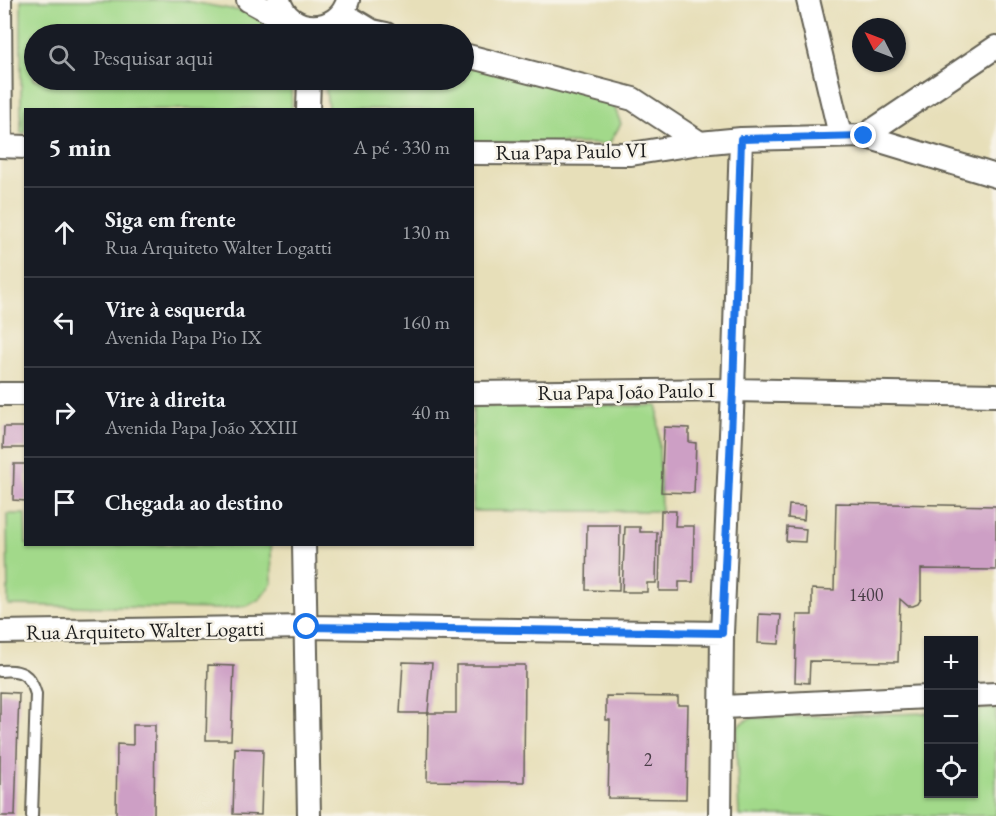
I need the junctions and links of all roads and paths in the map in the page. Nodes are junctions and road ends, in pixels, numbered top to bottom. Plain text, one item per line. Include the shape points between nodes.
1 (0, 0) edge
2 (248, 0) edge
3 (279, 0) edge
4 (808, 0) edge
5 (345, 7) edge
6 (296, 24) edge
7 (299, 24) edge
8 (327, 24) edge
9 (364, 24) edge
10 (996, 46) edge
11 (474, 58) edge
12 (309, 90) edge
13 (308, 108) edge
14 (840, 135) junction
15 (864, 136) junction
16 (741, 139) junction
17 (700, 143) junction
18 (0, 146) edge
19 (24, 147) edge
20 (474, 153) edge
21 (996, 176) edge
22 (733, 390) junction
23 (474, 393) edge
24 (0, 394) edge
25 (24, 394) edge
26 (996, 394) edge
27 (304, 546) edge
28 (307, 627) junction
29 (0, 632) edge
30 (722, 633) junction
31 (0, 670) edge
32 (996, 694) edge
33 (978, 695) edge
34 (924, 697) edge
35 (723, 707) junction
36 (32, 816) edge
37 (309, 816) edge
38 (720, 816) edge

1 - 18 street
2 - 6 street
3 - 7 street via 285,14
4 - 14 street
5 - 8 street
5 - 9 street
10 - 15 street
11 - 17 street via 633,99
12 - 13 street
14 - 15 street, Rua Papa Paulo VI
14 - 16 street, Rua Papa Paulo VI
15 - 21 street, Rua Papa Paulo VI
16 - 17 street, Rua Papa Paulo VI
16 - 22 street
17 - 20 street, Rua Papa Paulo VI via 631,154
18 - 19 street
22 - 23 street, Rua Papa João Paulo I
22 - 26 street, Rua Papa João Paulo I
22 - 30 street
24 - 25 street
27 - 28 street
28 - 29 street, Rua Arquiteto Walter Logatti
28 - 30 street, Rua Arquiteto Walter Logatti
28 - 37 street
30 - 35 street
31 - 36 lane via 27,675 36,694
32 - 33 street
34 - 35 street
35 - 38 street

